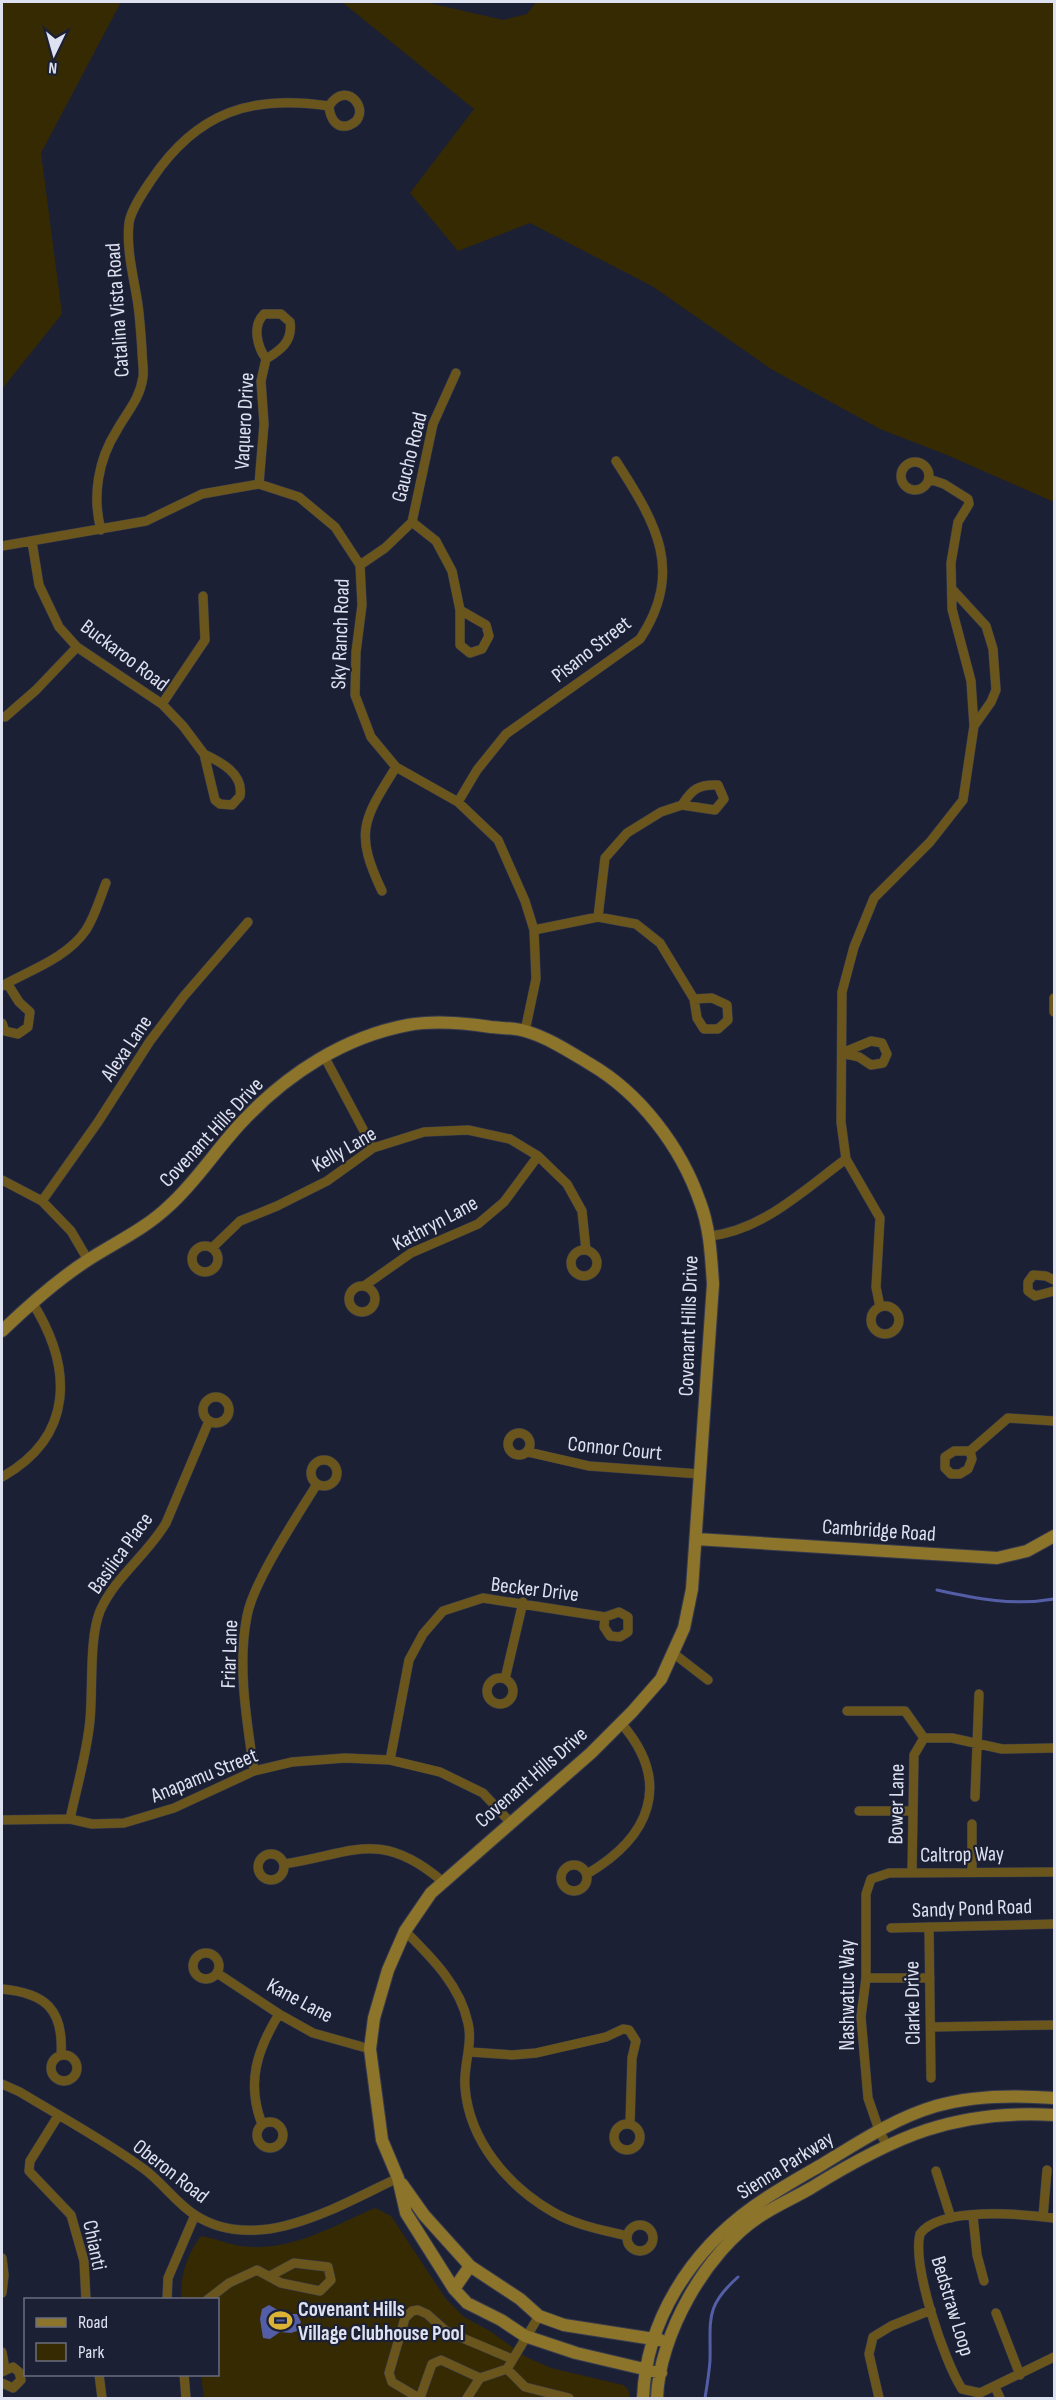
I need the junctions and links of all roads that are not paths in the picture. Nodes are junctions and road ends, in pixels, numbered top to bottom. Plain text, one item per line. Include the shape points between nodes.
1 (329, 106) dead end
2 (266, 359) junction
3 (456, 373) dead end
4 (616, 461) dead end
5 (929, 479) dead end
6 (259, 484) junction
7 (412, 522) junction
8 (101, 530) junction
9 (32, 542) junction
10 (2, 546) edge
11 (360, 566) junction
12 (952, 589) junction
13 (203, 596) dead end
14 (460, 610) junction
15 (77, 647) junction
16 (162, 704) junction
17 (5, 717) dead end
18 (974, 726) junction
19 (204, 754) junction
20 (396, 767) junction
21 (458, 802) junction
22 (682, 805) dead end
23 (106, 883) dead end
24 (382, 891) dead end
25 (598, 917) junction
26 (248, 922) dead end
27 (534, 930) junction
28 (4, 984) edge
29 (1054, 998) edge
30 (694, 999) dead end
31 (1054, 1012) edge
32 (2, 1023) edge
33 (525, 1031) junction
34 (324, 1056) junction
35 (373, 1148) junction
36 (538, 1156) junction
37 (846, 1159) junction
38 (2, 1180) edge
39 (42, 1201) junction
40 (709, 1236) junction
41 (212, 1248) dead end
42 (586, 1250) dead end
43 (88, 1260) junction
44 (1054, 1280) edge
45 (364, 1286) dead end
46 (1054, 1291) edge
47 (32, 1302) junction
48 (880, 1307) dead end
49 (2, 1330) edge
50 (209, 1421) dead end
51 (1054, 1421) edge
52 (970, 1451) dead end
53 (528, 1452) dead end
54 (700, 1474) junction
55 (2, 1477) edge
56 (317, 1484) dead end
57 (1054, 1536) edge
58 (696, 1539) junction
59 (523, 1602) junction
60 (605, 1617) dead end
61 (673, 1653) junction
62 (505, 1680) dead end
63 (708, 1680) dead end
64 (979, 1694) dead end
65 (847, 1711) dead end
66 (621, 1723) junction
67 (924, 1738) junction
68 (977, 1745) junction
69 (1054, 1748) edge
70 (390, 1760) junction
71 (254, 1771) junction
72 (975, 1797) dead end
73 (859, 1811) dead end
74 (913, 1811) junction
75 (70, 1819) junction
76 (2, 1820) edge
77 (510, 1822) junction
78 (972, 1824) dead end
79 (284, 1864) dead end
80 (972, 1872) junction
81 (1054, 1872) edge
82 (912, 1873) junction
83 (587, 1874) dead end
84 (871, 1879) joint
85 (441, 1881) junction
86 (1054, 1924) edge
87 (929, 1927) junction
88 (891, 1928) dead end
89 (405, 1931) junction
90 (217, 1973) dead end
91 (866, 1978) junction
92 (930, 1978) junction
93 (2, 1989) edge
94 (279, 2014) junction
95 (1054, 2025) edge
96 (931, 2027) junction
97 (370, 2049) junction
98 (470, 2052) junction
99 (61, 2055) dead end
100 (931, 2078) dead end
101 (2, 2084) edge
102 (1054, 2098) edge
103 (58, 2115) junction
104 (1054, 2115) edge
105 (262, 2124) dead end
106 (630, 2124) dead end
107 (879, 2130) junction
108 (886, 2144) junction
109 (1047, 2170) dead end
110 (936, 2171) dead end
111 (398, 2178) junction
112 (195, 2215) junction
113 (973, 2216) junction
114 (1043, 2217) junction
115 (951, 2218) junction
116 (1054, 2218) edge
117 (627, 2236) dead end
118 (2, 2258) edge
119 (470, 2266) junction
120 (270, 2277) junction
121 (984, 2281) dead end
122 (454, 2289) junction
123 (2, 2293) edge
124 (86, 2298) edge
125 (167, 2298) edge
126 (210, 2298) edge
127 (931, 2310) junction
128 (996, 2313) dead end
129 (539, 2316) junction
130 (525, 2336) junction
131 (652, 2340) junction
132 (667, 2341) junction
133 (2, 2352) edge
134 (1054, 2357) edge
135 (512, 2359) junction
136 (507, 2369) junction
137 (646, 2370) junction
138 (3, 2371) edge
139 (661, 2373) junction
140 (1020, 2375) junction
141 (99, 2376) edge
142 (184, 2376) edge
143 (480, 2378) junction
144 (2, 2383) edge
145 (995, 2387) junction
146 (102, 2398) edge
147 (186, 2398) edge
148 (419, 2398) edge
149 (467, 2398) edge
150 (569, 2398) edge
151 (643, 2398) edge
152 (657, 2398) edge
153 (879, 2398) edge
154 (1000, 2398) edge

1 - 8 street, Catalina Vista Road via 268,101 228,112 167,156 145,188 129,222 143,377 135,405 104,453 96,510
2 - 2 street, Vaquero Drive via 257,337 260,318 264,314 281,314 290,322 290,335 287,343
2 - 6 street, Vaquero Drive via 261,381 264,424
3 - 7 street, Gaucho Road via 433,424
4 - 21 street, Pisano Street via 641,500 661,544 664,578 655,617 640,639 506,734
5 - 12 street via 968,499 958,522 951,563
6 - 8 street, Sky Ranch Road via 201,494 146,521
6 - 11 street, Sky Ranch Road via 299,497 335,527
7 - 11 street, Gaucho Road via 385,549
7 - 14 street via 436,541 452,571
8 - 9 street, Sky Ranch Road
9 - 10 street, Sky Ranch Road
9 - 15 street, Buckaroo Road via 46,602 59,627
11 - 20 street, Sky Ranch Road via 363,605 355,695 371,737
12 - 18 street via 952,609 971,681
12 - 18 street via 986,626 993,649 996,690
13 - 16 street via 205,640
14 - 14 street via 486,625 489,636 482,649 470,653 460,645
15 - 16 street, Buckaroo Road
15 - 17 street
16 - 19 street, Buckaroo Road
18 - 37 street via 963,800 930,842 874,898 854,948 842,992 841,1122
19 - 19 street, Buckaroo Road via 224,764 237,779 240,796 232,804 215,800
20 - 21 street, Sky Ranch Road
20 - 24 street via 373,804 364,833 367,858
21 - 27 street, Sky Ranch Road via 498,840
22 - 25 street via 627,833 605,858
23 - 28 street via 91,921 75,943
25 - 27 street
25 - 30 street via 636,924 660,943
26 - 39 street, Alexa Lane via 150,1041
27 - 33 street, Sky Ranch Road via 536,979
28 - 32 street via 30,1012 28,1027 18,1034 5,1031
29 - 31 street
33 - 34 street, Covenant Hills Drive via 463,1023 410,1024 359,1039
33 - 40 street, Covenant Hills Drive via 604,1072 651,1115 686,1169
34 - 35 street
34 - 43 street, Covenant Hills Drive via 285,1082 243,1121 171,1205 141,1229
35 - 36 street, Kelly Lane via 424,1132 468,1130 510,1139
35 - 41 street, Kelly Lane via 327,1181 240,1221
36 - 42 street, Kelly Lane via 567,1184 582,1211
36 - 45 street, Kathryn Lane via 504,1202 478,1224 411,1253
37 - 40 street via 764,1218
37 - 48 street via 879,1218 876,1287
38 - 39 street
39 - 43 street via 71,1231
40 - 54 street, Covenant Hills Drive via 713,1284
43 - 47 street, Covenant Hills Drive
44 - 46 street via 1033,1275 1028,1291 1035,1296
47 - 49 street, Covenant Hills Drive
47 - 55 street via 54,1340 61,1382 58,1405 35,1453
50 - 75 street, Basilica Place via 166,1523 117,1581 100,1612 94,1643 90,1723
51 - 52 street via 1008,1418
53 - 54 street, Connor Court via 589,1466
54 - 58 street, Covenant Hills Drive
56 - 71 street, Friar Lane via 247,1614 246,1706
57 - 58 street, Cambridge Road via 1027,1551 998,1558
58 - 61 street, Covenant Hills Drive via 690,1599
59 - 60 street, Becker Drive
59 - 62 street
59 - 70 street, Becker Drive via 483,1598 443,1611 429,1626 409,1660
61 - 63 street
61 - 66 street, Covenant Hills Drive via 660,1679
64 - 68 street
65 - 67 street, Bower Lane via 904,1711
66 - 77 street, Covenant Hills Drive
66 - 83 street via 637,1741 645,1760 647,1810 633,1837 615,1856
67 - 68 street, Bower Lane via 952,1738
67 - 74 street, Bower Lane via 914,1755
68 - 69 street, Bower Lane via 1028,1750
68 - 72 street
70 - 71 street, Anapamu Street via 292,1762
70 - 77 street, Anapamu Street via 440,1772 483,1793
71 - 75 street, Anapamu Street via 142,1819 92,1824
73 - 74 street
74 - 82 street, Bower Lane
75 - 76 street, Anapamu Street
77 - 85 street, Covenant Hills Drive
78 - 80 street
79 - 85 street via 357,1848 385,1851 425,1867
80 - 81 street, Caltrop Way
80 - 82 street, Caltrop Way
82 - 84 street, Caltrop Way via 889,1873
84 - 91 street, Nashwatuc Way via 866,1894
85 - 89 street, Covenant Hills Drive
86 - 87 street, Sandy Pond Road
87 - 88 street, Sandy Pond Road
87 - 92 street, Clarke Drive
89 - 97 street, Covenant Hills Drive via 388,1970
89 - 98 street via 456,1989 469,2024
90 - 94 street, Kane Lane
91 - 92 street
91 - 107 street, Nashwatuc Way via 861,2017 868,2098
92 - 96 street, Clarke Drive
93 - 99 street via 24,1991 44,2000 56,2014 62,2038
94 - 97 street, Kane Lane via 313,2033
94 - 105 street via 262,2043 253,2074 255,2106
95 - 96 street
96 - 100 street, Clarke Drive
97 - 111 street, Covenant Hills Drive via 382,2140
98 - 106 street via 536,2053 629,2030 636,2042
98 - 117 street via 464,2085 473,2127 494,2162 554,2213
101 - 103 street, Oberon Road
102 - 107 street, Sienna Parkway via 1011,2096 937,2106
103 - 112 street, Oberon Road via 143,2168
103 - 124 street, Chianti via 30,2161 29,2171 71,2215 84,2261
104 - 108 street, Sienna Parkway via 976,2117 937,2125
107 - 108 street, Nashwatuc Way
107 - 131 street, Sienna Parkway via 792,2181 726,2228 680,2282
108 - 132 street, Sienna Parkway via 758,2218 737,2235 709,2265
109 - 114 street
110 - 115 street
111 - 112 street, Oberon Road via 308,2219 273,2229 220,2226
111 - 119 street, Covenant Hills Drive via 424,2215
111 - 122 street, Covenant Hills Drive via 406,2213
112 - 125 street via 168,2278
113 - 114 street, Bedstraw Loop
113 - 115 street, Bedstraw Loop
113 - 121 street, Bedstraw Loop
114 - 116 street, Bedstraw Loop
115 - 127 street, Bedstraw Loop via 925,2227 918,2242 920,2272
118 - 123 street
119 - 122 street
119 - 129 street, Covenant Hills Drive
120 - 120 street via 320,2291 331,2280 328,2267 294,2263
120 - 126 street via 258,2270 229,2283
122 - 130 street, Covenant Hills Drive via 466,2303
127 - 145 street, Bedstraw Loop via 962,2389 980,2393
127 - 153 street via 873,2337 869,2354
128 - 140 street, Bedstraw Loop
129 - 130 street
129 - 131 street, Covenant Hills Drive via 564,2325
130 - 135 street
130 - 137 street, Covenant Hills Drive
131 - 132 street, Covenant Hills Drive
131 - 137 street, Sienna Parkway
132 - 139 street, Sienna Parkway
133 - 138 street
134 - 140 street, Bedstraw Loop
135 - 136 street
135 - 148 street via 446,2331 427,2314 412,2311 405,2318 389,2373 392,2382
136 - 143 street
136 - 150 street via 525,2387
137 - 139 street, Covenant Hills Drive
137 - 151 street, Sienna Parkway
138 - 144 street via 16,2369 21,2380 13,2388
139 - 152 street, Sienna Parkway
140 - 145 street, Bedstraw Loop
141 - 146 street
142 - 147 street
143 - 148 street via 441,2360 432,2364
143 - 149 street
145 - 154 street

